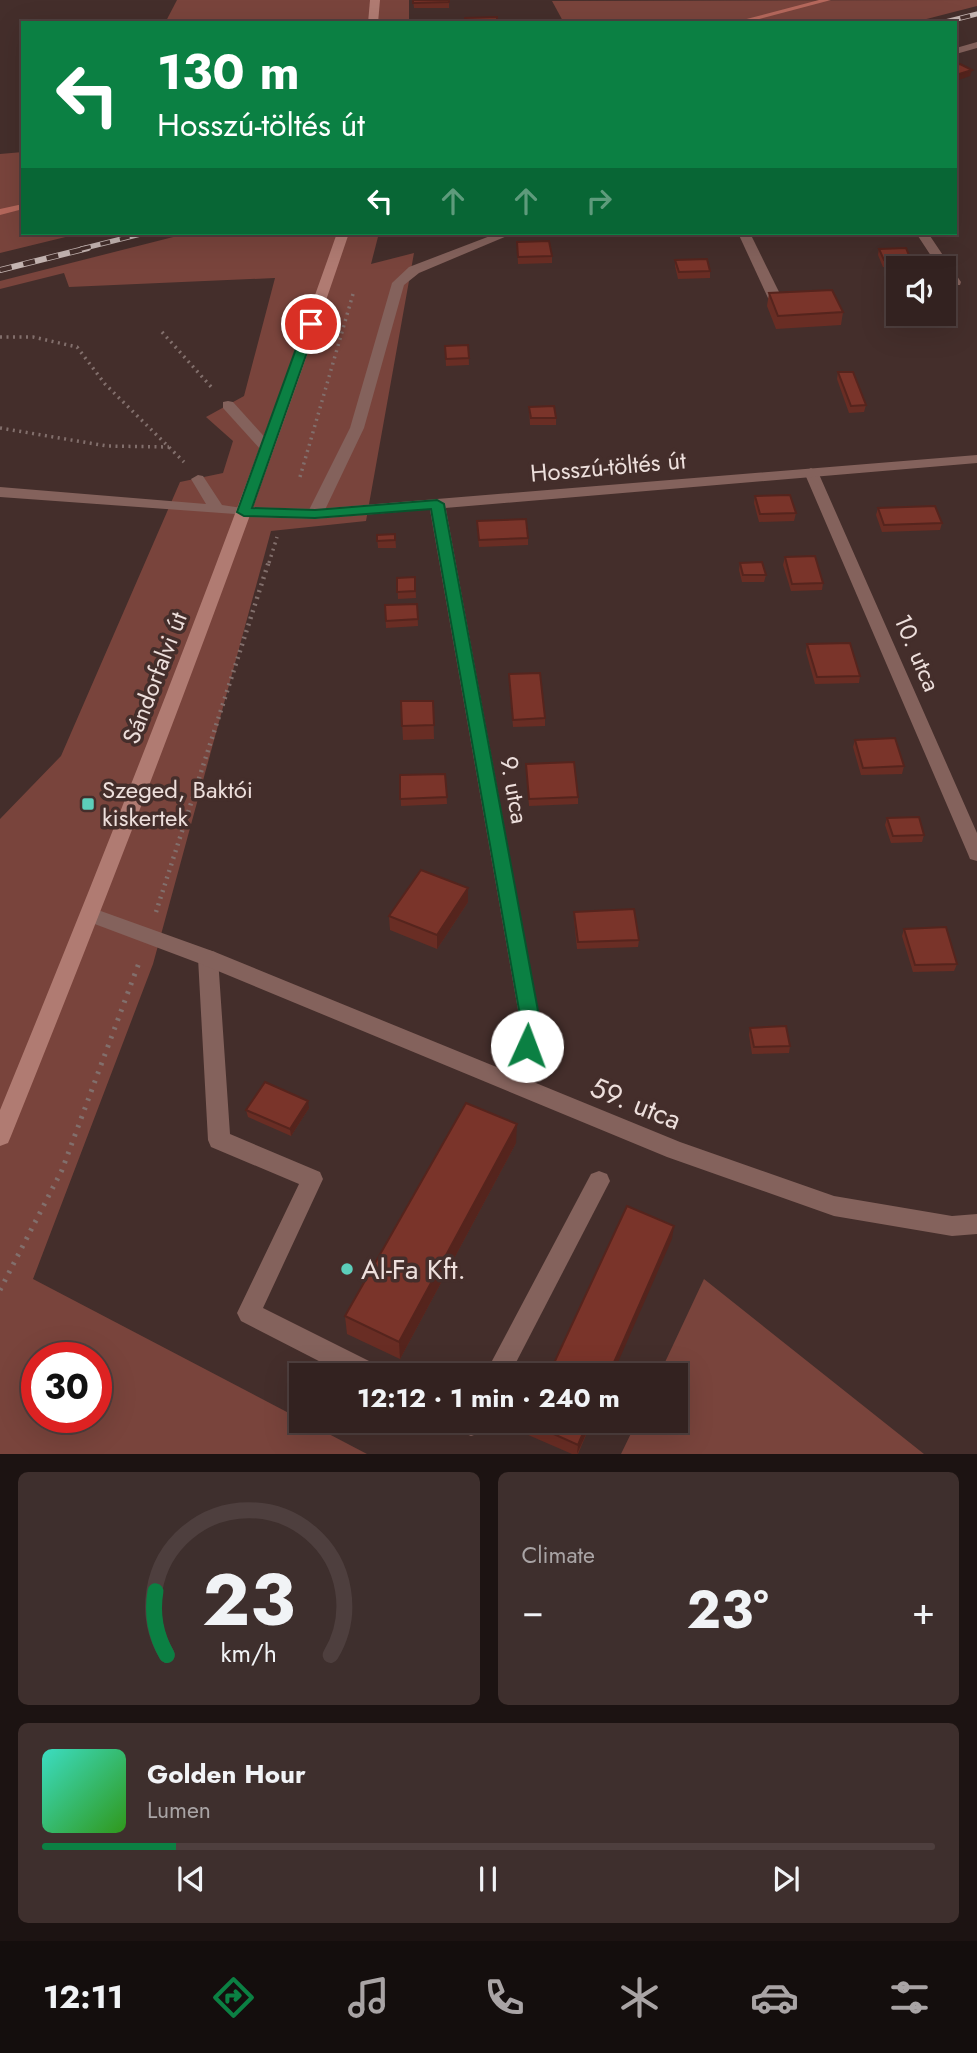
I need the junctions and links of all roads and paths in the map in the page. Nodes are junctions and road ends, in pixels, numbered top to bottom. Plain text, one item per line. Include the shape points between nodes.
1 (375, 0) edge
2 (373, 21) edge
3 (977, 45) edge
4 (957, 51) edge
5 (342, 235) edge
6 (503, 235) edge
7 (745, 235) edge
8 (923, 235) edge
9 (937, 256) edge
10 (355, 284) dead end
11 (775, 298) edge
12 (162, 332) dead end
13 (0, 337) edge
14 (228, 405) joint
15 (0, 428) edge
16 (267, 447) junction
17 (977, 459) edge
18 (811, 472) junction
19 (198, 479) dead end
20 (0, 492) edge
21 (437, 504) junction
22 (218, 510) junction
23 (244, 512) junction
24 (315, 514) junction
25 (285, 515) junction
26 (977, 854) edge
27 (91, 915) junction
28 (148, 934) junction
29 (208, 958) junction
30 (519, 1086) junction
31 (0, 1136) edge
32 (599, 1181) dead end
33 (977, 1224) edge
34 (0, 1290) edge
35 (348, 1363) edge
36 (503, 1363) edge

1 - 2 main road
3 - 4 street
5 - 16 main road, Sándorfalvi út
6 - 24 street via 414,270 398,283 357,428
7 - 11 street
8 - 9 street
10 - 25 path via 294,500
12 - 14 path
13 - 15 path via 33,337 77,347 105,384 169,447 107,446
14 - 16 street
16 - 23 main road, Sándorfalvi út
17 - 18 street, Hosszú-töltés út
18 - 21 street, Hosszú-töltés út
18 - 26 street, 10. utca
19 - 22 street
20 - 22 street, Hosszú-töltés út
21 - 24 street, Hosszú-töltés út
21 - 30 street, 9. utca via 531,1027
22 - 23 street, Hosszú-töltés út
23 - 25 street, Hosszú-töltés út
23 - 27 main road, Sándorfalvi út
24 - 25 street, Hosszú-töltés út
25 - 28 path
27 - 28 street, 59. utca
27 - 31 main road, Sándorfalvi út
28 - 29 street, 59. utca
28 - 34 path via 66,1166
29 - 30 street, 59. utca
29 - 35 street via 219,1140 312,1179 249,1313
30 - 33 street, 59. utca via 675,1150 834,1206 952,1226
32 - 36 street

